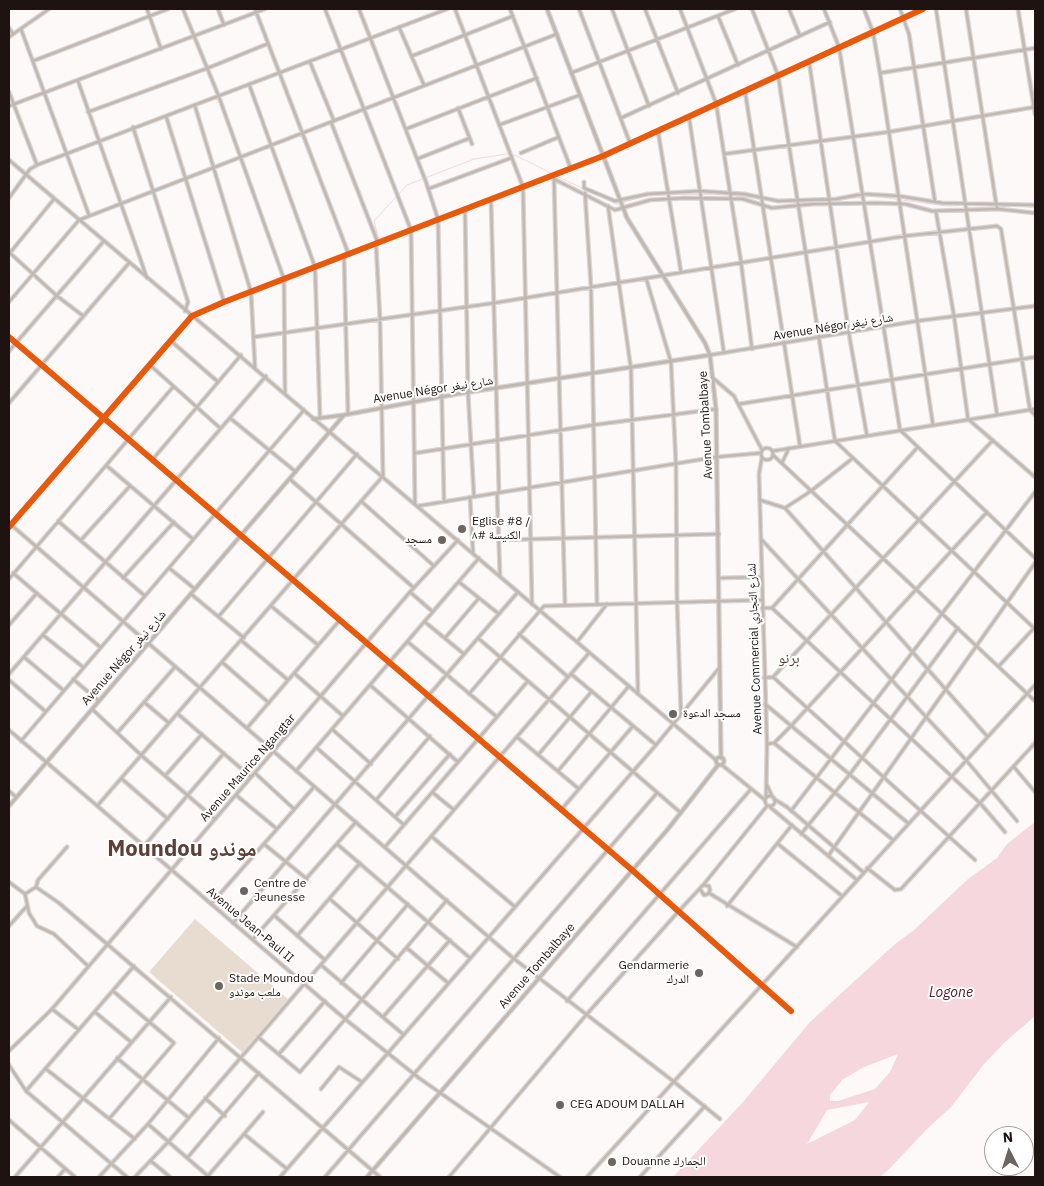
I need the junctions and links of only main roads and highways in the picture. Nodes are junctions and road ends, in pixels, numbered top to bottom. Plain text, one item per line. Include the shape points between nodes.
1 (547, 9) edge
2 (710, 355) junction
3 (346, 414) junction
4 (314, 419) road end
5 (722, 758) junction
6 (720, 765) junction
7 (9, 806) edge
8 (367, 1177) edge

1 - 2 main road, Avenue Tombalbaye via 622,206
2 - 3 main road, Avenue Négor شارع نيغر
2 - 5 main road, Avenue Tombalbaye via 716,409
3 - 4 main road
3 - 7 main road, Avenue Négor شارع نيغر
5 - 6 main road, Avenue Tombalbaye via 724,761
5 - 6 main road via 716,760
6 - 8 main road, Avenue Tombalbaye

